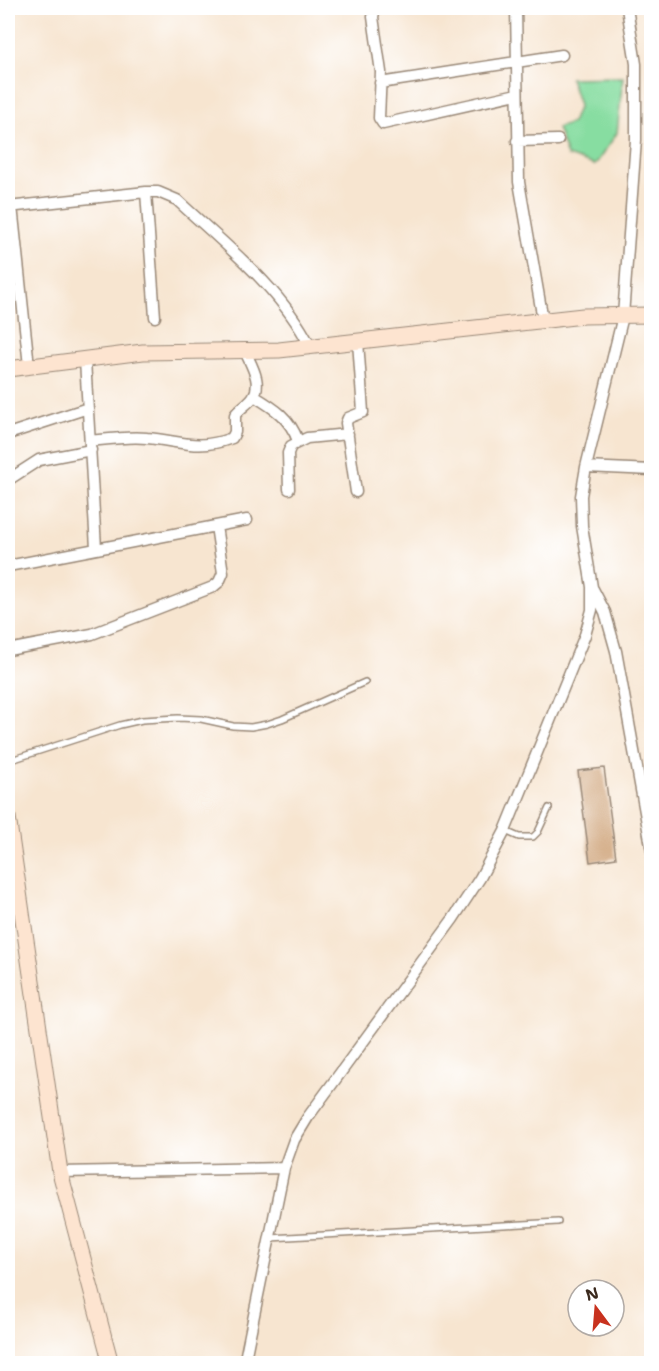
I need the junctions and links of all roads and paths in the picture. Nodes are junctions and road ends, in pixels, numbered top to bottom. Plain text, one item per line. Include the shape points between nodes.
1 (375, 8) edge
2 (516, 8) edge
3 (627, 8) edge
4 (562, 55) dead end
5 (516, 62) junction
6 (380, 83) junction
7 (517, 94) junction
8 (558, 140) dead end
9 (518, 141) junction
10 (146, 192) junction
11 (10, 206) edge
12 (651, 315) edge
13 (623, 316) junction
14 (154, 317) dead end
15 (543, 320) junction
16 (358, 340) junction
17 (310, 346) junction
18 (245, 351) junction
19 (85, 360) junction
20 (29, 366) junction
21 (8, 369) edge
22 (254, 396) junction
23 (88, 408) junction
24 (8, 434) edge
25 (348, 434) junction
26 (298, 441) junction
27 (90, 445) junction
28 (586, 467) junction
29 (651, 470) edge
30 (8, 480) edge
31 (289, 489) dead end
32 (356, 492) dead end
33 (247, 520) dead end
34 (216, 526) junction
35 (96, 548) junction
36 (8, 566) edge
37 (592, 587) junction
38 (8, 650) edge
39 (365, 682) dead end
40 (8, 761) edge
41 (549, 808) dead end
42 (8, 827) edge
43 (505, 831) junction
44 (651, 851) edge
45 (284, 1168) junction
46 (60, 1172) junction
47 (558, 1222) dead end
48 (270, 1238) junction
49 (111, 1364) edge
50 (244, 1364) edge

1 - 6 street
2 - 5 street
3 - 13 street via 636,64 637,114
4 - 5 street
5 - 6 street
5 - 7 street
6 - 7 street via 379,118 383,124
7 - 9 street
8 - 9 street
9 - 15 street via 519,182
10 - 11 street
10 - 14 street
10 - 17 street via 177,200 280,299
11 - 20 street
12 - 13 main road
13 - 15 main road
13 - 28 street
15 - 16 main road
16 - 17 main road
16 - 25 street via 363,412 348,418
17 - 18 main road
18 - 19 main road via 143,352
18 - 22 street via 256,378
19 - 20 main road
19 - 23 street
20 - 21 main road
22 - 26 street via 283,415
22 - 27 street via 235,415 232,438 223,441 187,445 144,438
23 - 24 street
23 - 27 street
25 - 26 street
25 - 32 street
26 - 31 street via 288,453
27 - 30 street via 39,460
27 - 35 street
28 - 29 street
28 - 37 street via 581,496 582,526
33 - 34 street
34 - 35 street
34 - 38 street via 223,573 213,587 92,634
35 - 36 street
37 - 43 street via 592,610 585,635
37 - 44 street via 605,612 616,651
39 - 40 lane via 267,724 251,727 201,719 142,720
41 - 43 lane via 533,837
42 - 46 main road
43 - 45 street via 453,919 308,1117
45 - 46 street
45 - 48 street
46 - 49 main road
47 - 48 lane
48 - 50 street

